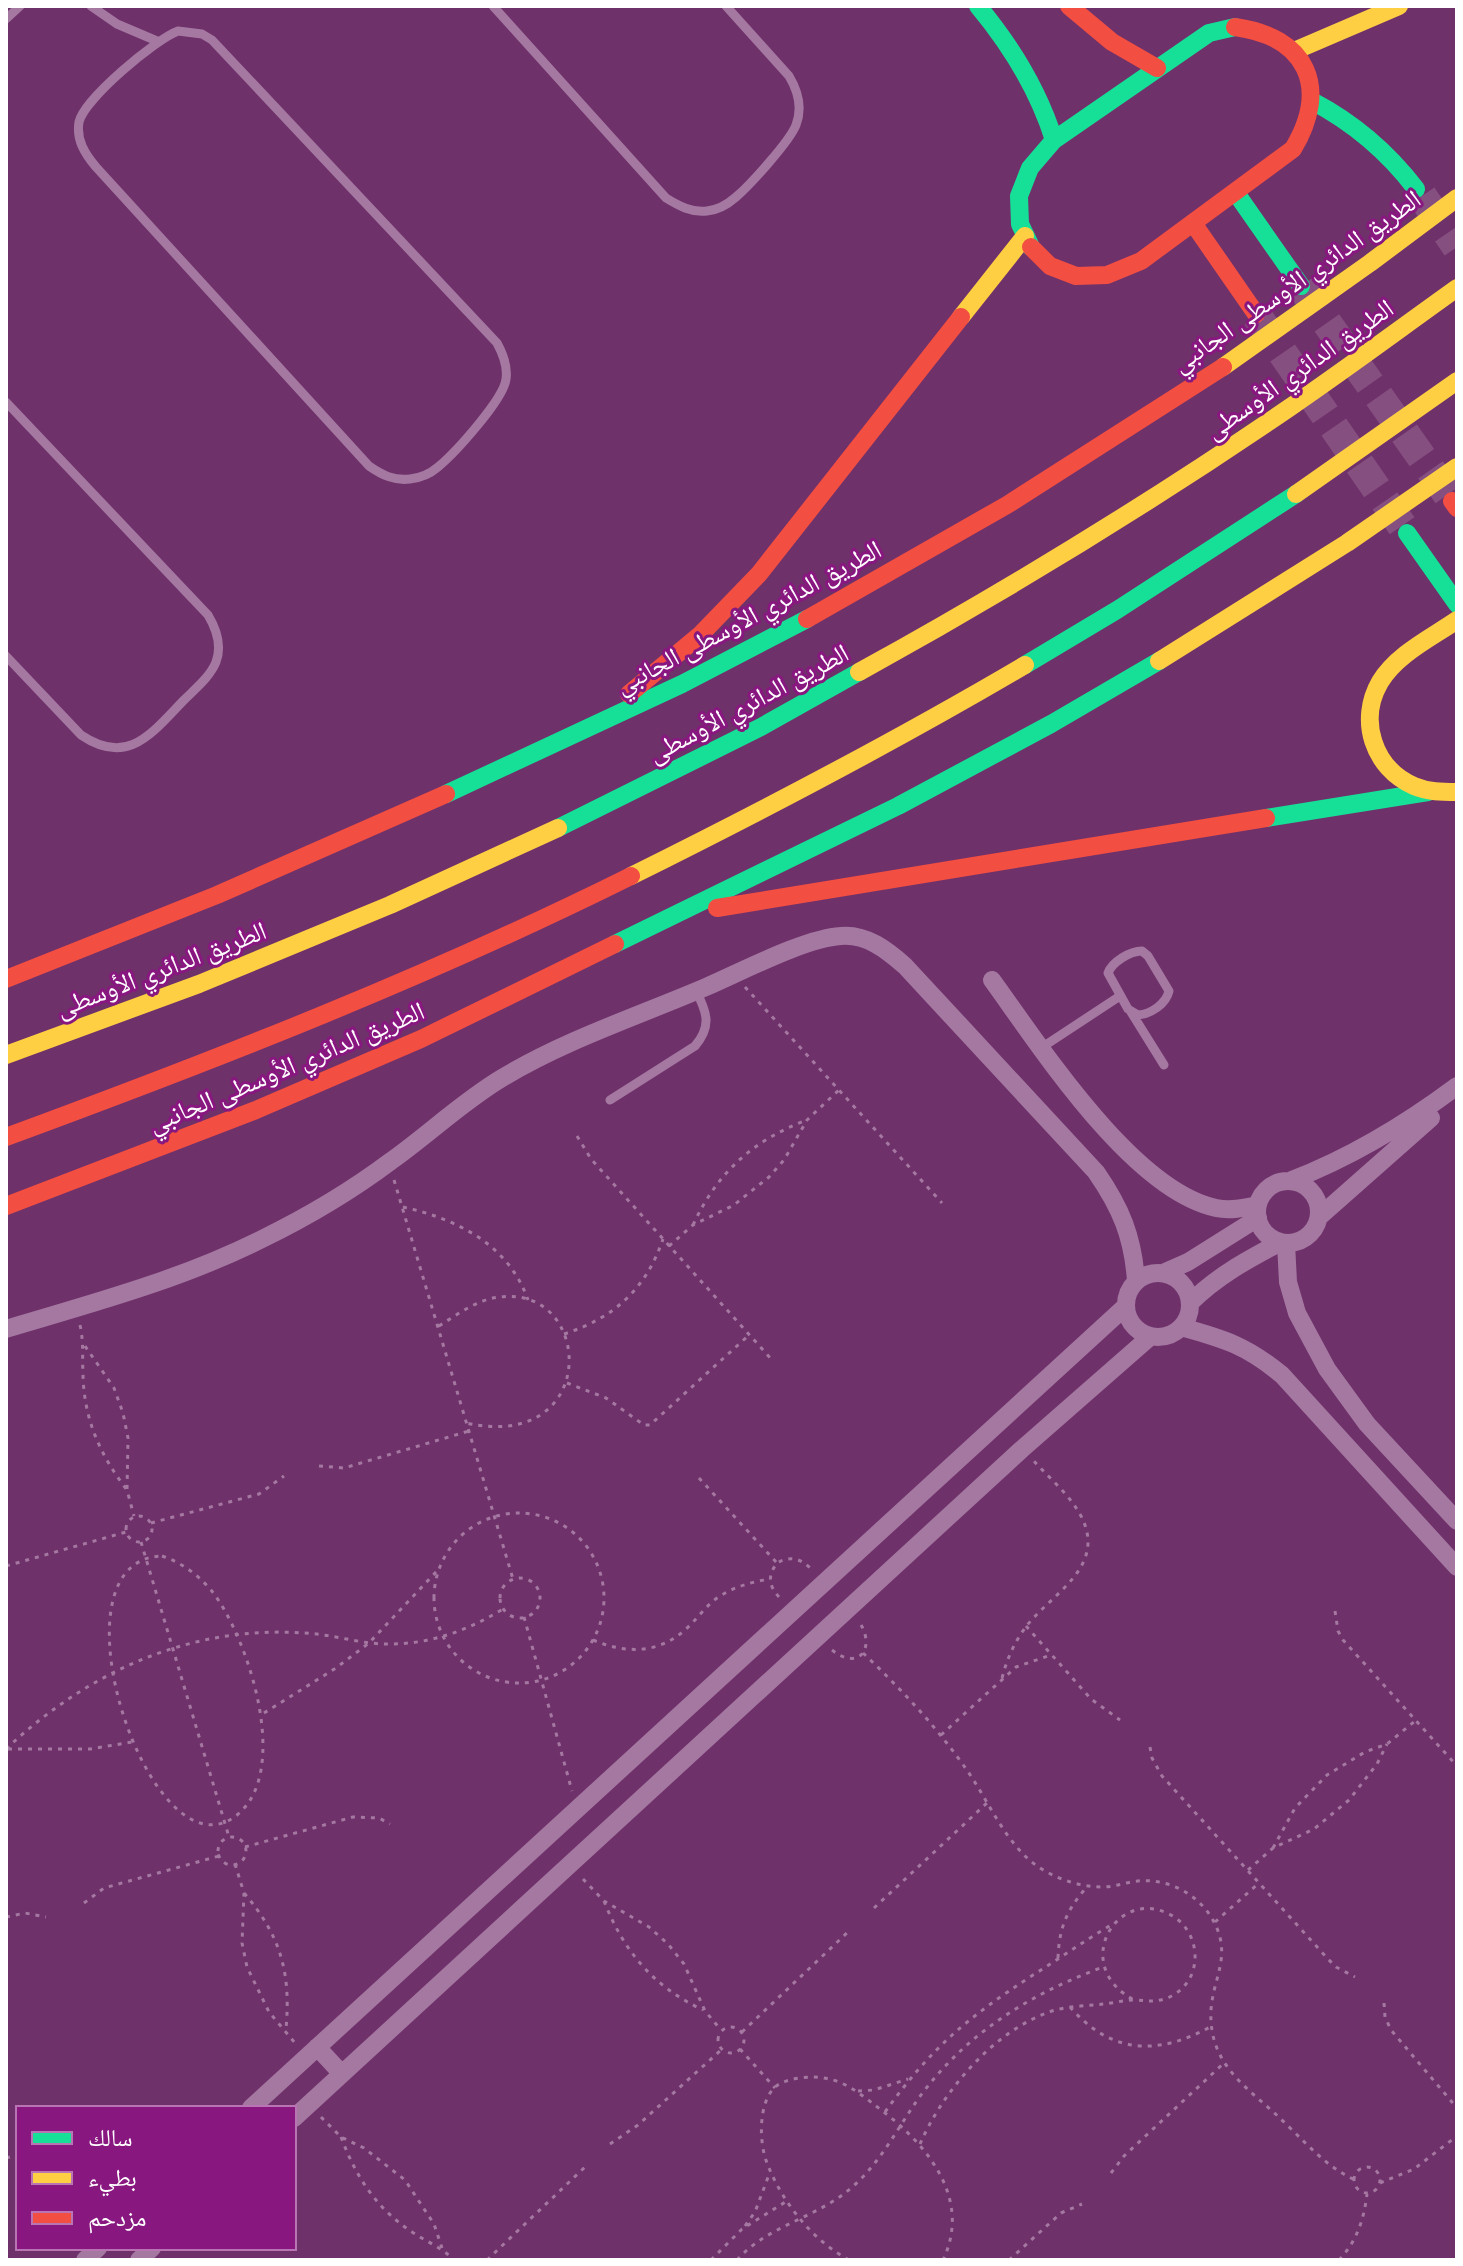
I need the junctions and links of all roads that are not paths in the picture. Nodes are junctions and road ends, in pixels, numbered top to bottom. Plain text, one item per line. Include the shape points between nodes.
1 (20, 6) edge
2 (91, 6) edge
3 (493, 6) edge
4 (726, 6) edge
5 (978, 6) edge
6 (1069, 6) edge
7 (1399, 6) edge
8 (6, 19) edge
9 (157, 41) junction
10 (1294, 51) junction
11 (1157, 68) junction
12 (1312, 101) junction
13 (1054, 140) junction
14 (1416, 189) tunnel mouth
15 (1236, 193) junction
16 (1457, 198) edge
17 (1193, 223) junction
18 (1025, 236) junction
19 (1301, 286) tunnel mouth
20 (1457, 288) edge
21 (1256, 314) tunnel mouth
22 (1457, 381) edge
23 (6, 402) edge
24 (1457, 467) edge
25 (1407, 533) tunnel mouth
26 (1448, 582) edge
27 (1457, 604) edge
28 (1457, 620) edge
29 (6, 656) edge
30 (565, 738) junction
31 (1428, 792) junction
32 (1457, 792) edge
33 (662, 921) junction
34 (6, 979) edge
35 (992, 980) dead end
36 (696, 991) junction
37 (1120, 996) junction
38 (1131, 1012) junction
39 (1041, 1048) junction
40 (6, 1055) edge
41 (1164, 1065) dead end
42 (1457, 1086) edge
43 (1457, 1099) edge
44 (610, 1100) dead end
45 (6, 1137) edge
46 (1292, 1180) junction
47 (6, 1206) edge
48 (1258, 1211) junction
49 (1319, 1217) junction
50 (1284, 1243) junction
51 (1163, 1273) junction
52 (1136, 1281) junction
53 (1190, 1303) junction
54 (1126, 1306) junction
55 (1181, 1327) junction
56 (6, 1329) edge
57 (1151, 1336) junction
58 (1457, 1521) edge
59 (1457, 1567) edge
60 (317, 2047) junction
61 (342, 2074) junction
62 (253, 2106) edge
63 (296, 2116) edge

1 - 8 lane
2 - 9 lane
3 - 4 lane via 666,198 708,211 735,198 791,135 799,112 789,76
5 - 13 main road via 1028,72
6 - 11 main road via 1112,42
7 - 10 main road
9 - 9 lane via 84,110 79,134 88,157 369,466 397,479 426,475 439,467 503,391 506,366 497,343 212,40 178,31
10 - 11 main road via 1261,30 1235,27 1209,33
10 - 12 main road via 1308,74
11 - 13 main road
12 - 14 main road via 1363,131
12 - 15 main road via 1307,127 1293,149
13 - 18 main road via 1035,158 1022,182 1018,209
15 - 17 main road
15 - 19 main road
16 - 30 main road, الطريق الدائري الأوسطى الجانبي via 1226,365 1013,501 793,626
17 - 18 main road via 1141,261 1104,278 1077,277 1051,267
17 - 21 main road
18 - 30 main road via 759,574 668,663
20 - 40 main road, الطريق الدائري الأوسطى via 1137,510 794,710 602,807 363,916
22 - 45 main road via 1261,517 1091,625 779,801 395,984
23 - 29 lane via 208,615 218,650 210,673 150,735 123,748 93,744 81,735
24 - 33 main road, الطريق الدائري الأوسطى الجانبي via 1275,590 1051,724 885,813
25 - 26 main road
26 - 27 main road
28 - 31 main road via 1386,673 1370,711 1371,738 1383,763 1403,782
30 - 34 main road, الطريق الدائري الأوسطى الجانبي via 251,883
31 - 32 main road
31 - 33 main road via 796,893
33 - 47 main road, الطريق الدائري الأوسطى الجانبي via 339,1075
35 - 39 street
36 - 44 lane via 707,1012 703,1037
36 - 52 street via 821,939 843,935 887,950 1096,1172 1125,1222
36 - 56 street via 505,1076 389,1163 305,1216 218,1260
37 - 38 lane
37 - 38 lane via 1109,969 1142,951 1168,987 1168,996 1145,1014
37 - 39 lane
38 - 41 lane
39 - 48 street via 1150,1172 1215,1208
42 - 46 street via 1402,1125
43 - 49 street
46 - 48 street via 1271,1186
46 - 49 street via 1313,1194
48 - 50 street via 1262,1229
48 - 51 street via 1188,1262
49 - 50 street via 1307,1237
50 - 53 street via 1228,1270
50 - 58 street via 1297,1313 1327,1369 1367,1424
51 - 52 street
51 - 53 street via 1182,1283
52 - 54 street
53 - 55 street
54 - 57 street via 1133,1325
54 - 60 street
55 - 57 street via 1172,1334
55 - 59 street via 1234,1342 1282,1375
57 - 61 street
60 - 61 street
60 - 62 street
61 - 63 street

